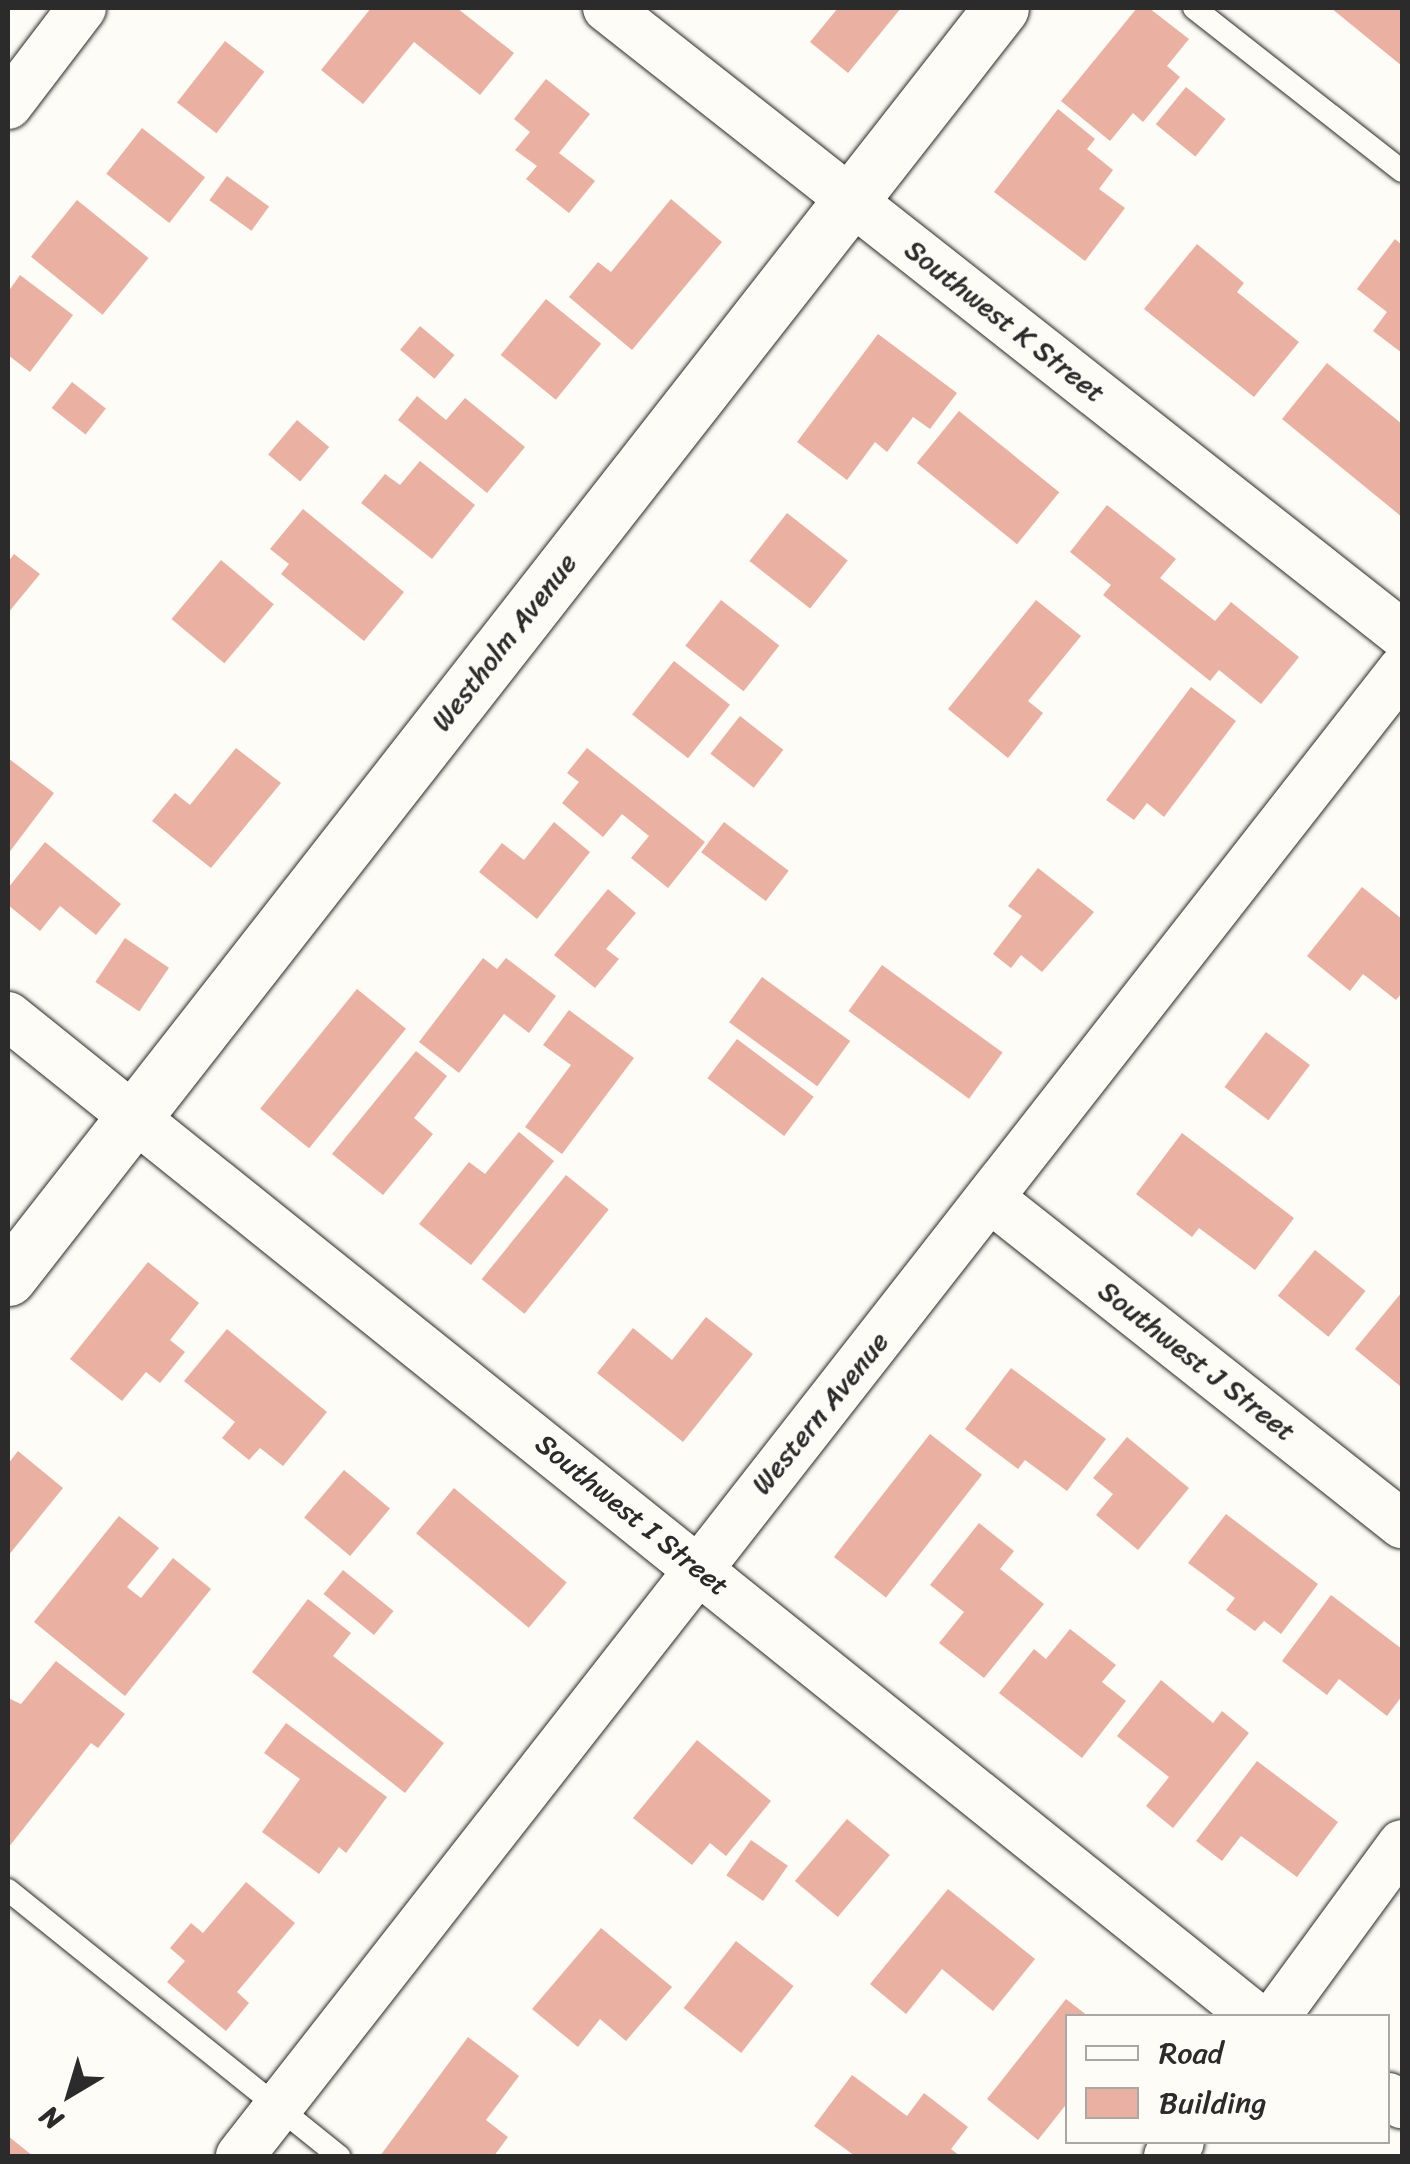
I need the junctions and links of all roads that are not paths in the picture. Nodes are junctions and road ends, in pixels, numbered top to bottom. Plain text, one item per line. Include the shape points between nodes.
1 (82, 8) edge
2 (607, 8) edge
3 (1002, 8) edge
4 (1194, 8) edge
5 (8, 105) edge
6 (1402, 171) edge
7 (850, 198) junction
8 (1402, 634) edge
9 (1402, 670) edge
10 (8, 1016) edge
11 (134, 1118) junction
12 (991, 1199) junction
13 (8, 1278) edge
14 (1402, 1524) edge
15 (697, 1567) junction
16 (1402, 1844) edge
17 (8, 1890) edge
18 (1252, 2014) edge
19 (1277, 2014) edge
20 (278, 2108) junction
21 (240, 2156) edge
22 (339, 2156) edge

1 - 5 street
2 - 7 street, Southwest K Street
3 - 7 street, Westholm Avenue
4 - 6 lane
7 - 8 street, Southwest K Street
7 - 11 street, Westholm Avenue
9 - 12 street, Western Avenue
10 - 11 street, Southwest I Street
11 - 13 street, Westholm Avenue
11 - 15 street, Southwest I Street
12 - 14 street, Southwest J Street
12 - 15 street, Western Avenue
15 - 18 street, Southwest I Street
15 - 20 street, Western Avenue
16 - 19 street
17 - 20 lane
20 - 21 street, Western Avenue
20 - 22 lane

